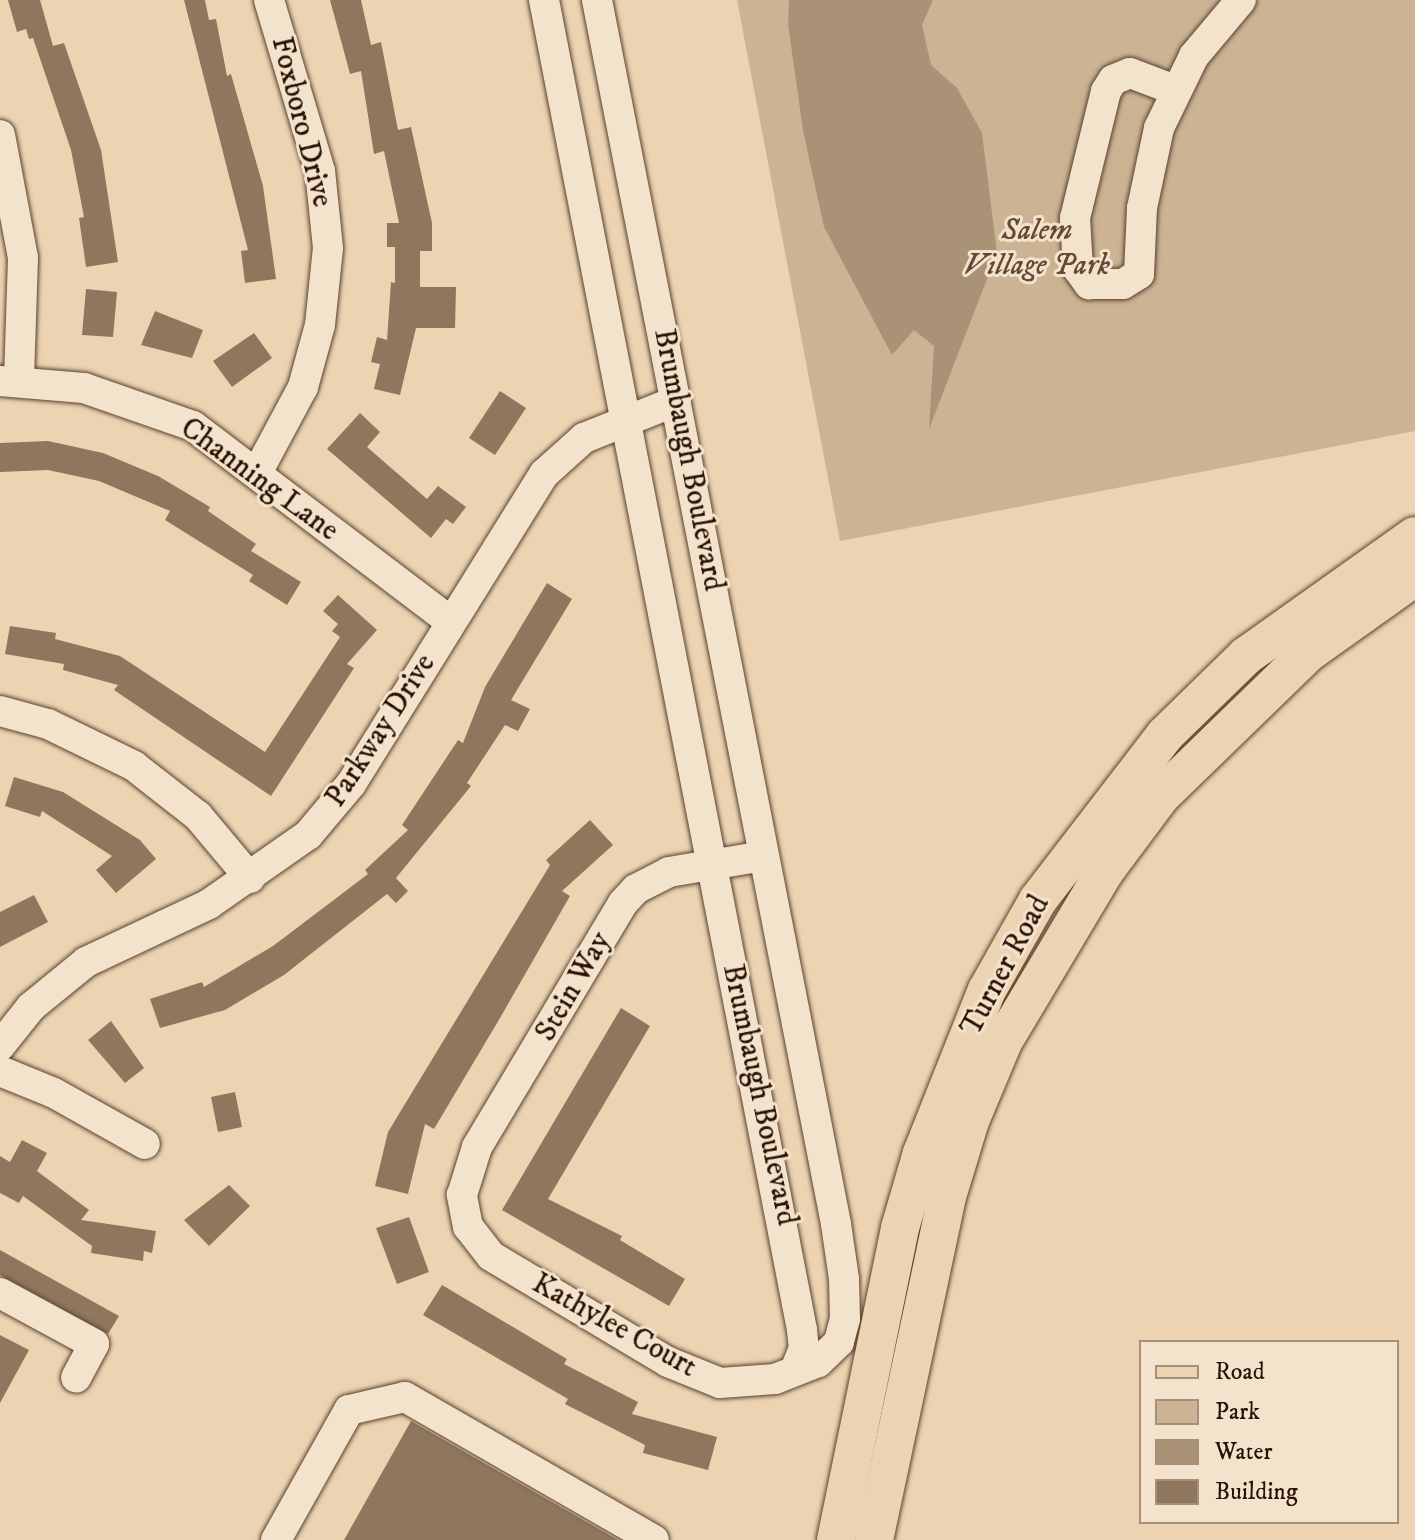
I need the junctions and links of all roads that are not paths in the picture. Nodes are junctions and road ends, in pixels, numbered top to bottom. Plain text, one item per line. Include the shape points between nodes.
1 (269, 0) edge
2 (544, 0) edge
3 (597, 0) edge
4 (1241, 0) edge
5 (1175, 90) junction
6 (0, 135) edge
7 (10, 381) edge
8 (676, 401) junction
9 (625, 418) junction
10 (258, 471) junction
11 (1415, 536) edge
12 (1415, 577) edge
13 (450, 621) junction
14 (0, 711) edge
15 (764, 856) junction
16 (711, 863) junction
17 (250, 878) junction
18 (0, 1046) edge
19 (0, 1071) edge
20 (145, 1144) dead end
21 (462, 1208) joint
22 (836, 1224) junction
23 (783, 1232) junction
24 (0, 1293) edge
25 (796, 1368) junction
26 (76, 1378) dead end
27 (276, 1540) edge
28 (654, 1540) edge
29 (836, 1540) edge
30 (874, 1540) edge

1 - 10 street, Foxboro Drive via 320,171 328,248 320,325 303,387
2 - 9 street, Brumbaugh Boulevard
3 - 8 street, Brumbaugh Boulevard
4 - 5 street via 1194,56
5 - 5 street via 1130,73 1113,80 1106,91 1075,218 1078,269 1089,284 1123,284 1139,274 1150,160
6 - 7 street via 23,258
7 - 10 street, Channing Lane via 84,388 159,411 208,436
8 - 9 street, Parkway Drive
8 - 15 street, Brumbaugh Boulevard
9 - 13 street, Parkway Drive via 584,438 544,474
9 - 16 street, Brumbaugh Boulevard
10 - 13 street, Channing Lane
11 - 29 main road, Turner Road via 1327,594 1236,666 1165,735 1038,900 987,990 922,1153 900,1228
12 - 30 main road, Turner Road via 1308,653 1161,796 1105,871 1003,1042 970,1121 946,1200
13 - 17 street, Parkway Drive via 342,796 308,835
14 - 17 street via 48,724 134,766 198,816
15 - 16 street, Stein Way
15 - 22 street, Brumbaugh Boulevard
16 - 21 street, Stein Way via 651,879 623,903 477,1147 464,1179
16 - 23 street, Brumbaugh Boulevard
17 - 18 street, Parkway Drive via 209,904 86,962 31,1007
19 - 20 street
21 - 25 street, Kathylee Court via 468,1227 491,1256 668,1362 720,1383 775,1379
22 - 23 street, Brumbaugh Boulevard via 817,1244 799,1245
22 - 25 street, Kathylee Court via 845,1319 839,1342 818,1362
23 - 25 street via 804,1348
24 - 26 street via 94,1344
27 - 28 street via 349,1410 405,1397

